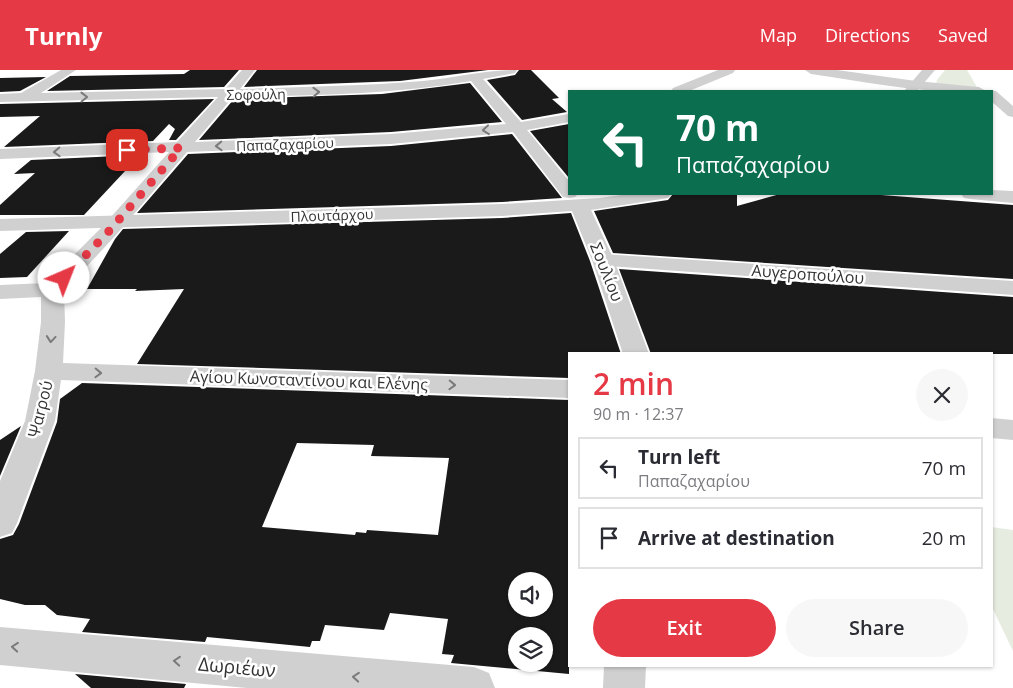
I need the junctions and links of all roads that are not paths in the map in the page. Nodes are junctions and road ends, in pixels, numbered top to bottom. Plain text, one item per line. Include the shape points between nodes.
1 (70, 70) edge
2 (249, 70) edge
3 (511, 70) edge
4 (729, 70) edge
5 (811, 70) edge
6 (929, 70) edge
7 (978, 77) dead end
8 (475, 78) junction
9 (913, 88) edge
10 (680, 90) edge
11 (957, 90) edge
12 (988, 90) edge
13 (993, 93) edge
14 (228, 94) junction
15 (1013, 94) edge
16 (993, 96) edge
17 (0, 98) edge
18 (24, 98) junction
19 (1013, 113) edge
20 (568, 118) edge
21 (517, 127) junction
22 (181, 148) junction
23 (0, 154) edge
24 (568, 192) edge
25 (632, 195) edge
26 (984, 195) edge
27 (572, 197) edge
28 (1013, 197) edge
29 (116, 222) junction
30 (0, 225) edge
31 (603, 260) junction
32 (1013, 288) edge
33 (52, 290) junction
34 (0, 292) edge
35 (635, 352) edge
36 (49, 371) junction
37 (568, 389) edge
38 (993, 428) edge
39 (1013, 430) edge
40 (0, 523) edge
41 (0, 646) edge
42 (625, 667) edge
43 (474, 688) edge
44 (624, 688) edge

1 - 18 street
2 - 14 street
3 - 8 street, Σοφούλη
4 - 10 street
5 - 9 street
6 - 9 street
7 - 12 street
14 -> 8 street, Σοφούλη via 358,90
8 - 21 street, Σουλίου
9 - 11 street
13 - 15 street
18 -> 14 street, Σοφούλη
14 - 22 street
16 - 19 street
17 - 18 street, Σοφούλη
20 - 21 street, Παπαζαχαρίου
21 -> 22 street, Παπαζαχαρίου via 391,139
21 - 24 street, Σουλίου
22 -> 23 street, Παπαζαχαρίου
22 - 29 street
25 - 27 street, Πλουτάρχου
26 - 28 street
27 - 29 street, Πλουτάρχου via 502,210
27 - 31 street, Σουλίου
29 - 30 street, Πλουτάρχου
29 - 33 street
31 - 32 street, Αυγεροπούλου
31 - 35 street, Σουλίου
33 - 34 street
33 -> 36 street, Ψαrρού
36 -> 37 street, Αγίου Κωνσταντίνου και Ελένης
36 - 40 street, Ψαrρού via 40,421
38 - 39 street
43 -> 41 street, Δωριέων
42 - 44 street

